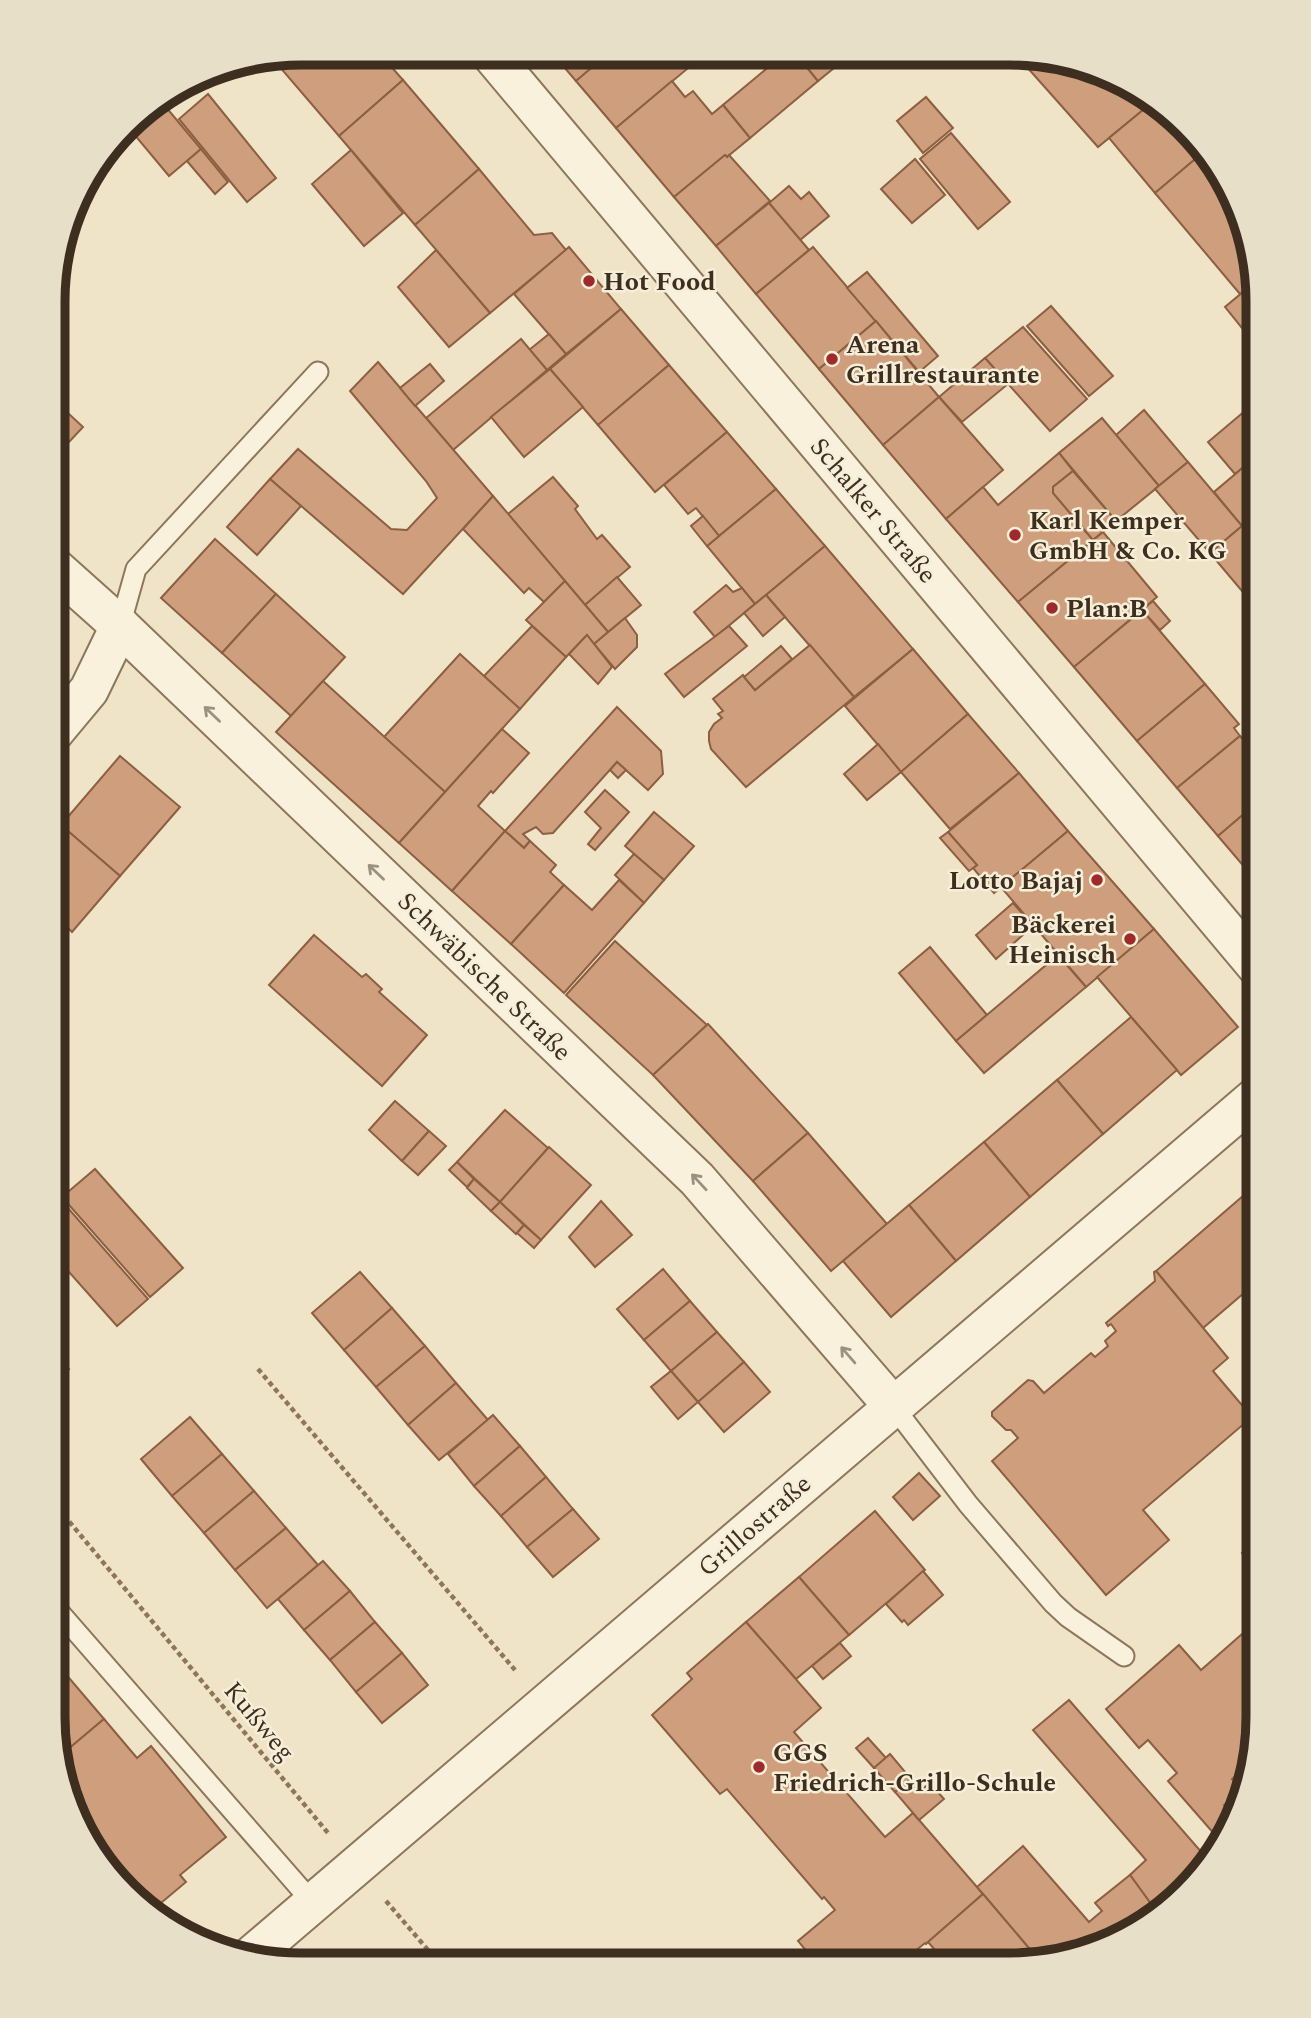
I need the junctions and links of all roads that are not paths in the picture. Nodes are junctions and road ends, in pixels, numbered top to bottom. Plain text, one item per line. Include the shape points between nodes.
1 (500, 65) edge
2 (318, 372) dead end
3 (65, 577) edge
4 (120, 626) junction
5 (65, 719) edge
6 (1246, 954) edge
7 (1246, 1105) edge
8 (893, 1406) junction
9 (65, 1619) edge
10 (1124, 1656) dead end
11 (313, 1903) junction
12 (259, 1949) edge

1 - 6 street, Schalker Straße
2 - 4 lane via 136,569
3 - 4 street, Schwäbische Straße
4 - 5 street via 89,690
8 -> 4 street, Schwäbische Straße via 697,1179
7 - 8 street, Grillostraße
8 - 10 lane via 968,1504 1053,1603
8 - 11 street, Grillostraße
9 - 11 lane
11 - 12 street, Grillostraße

